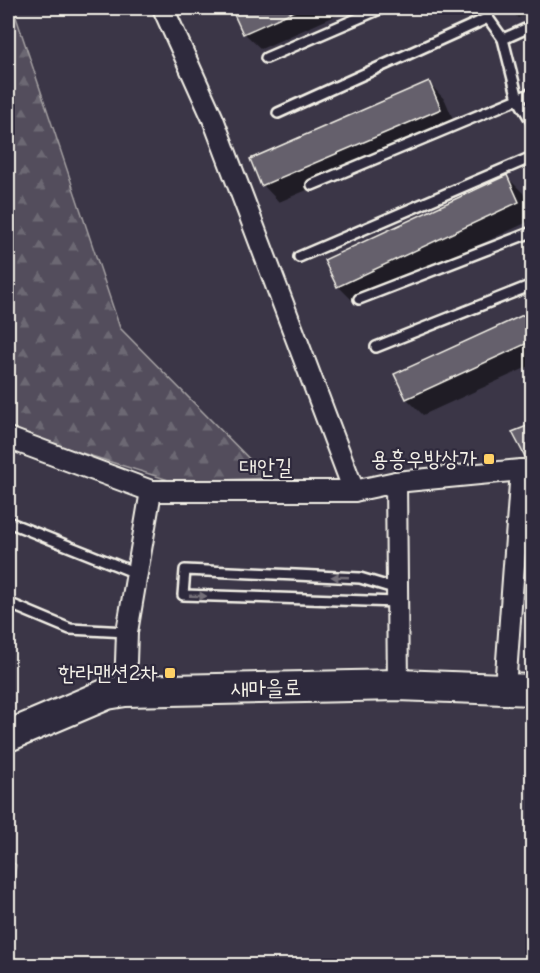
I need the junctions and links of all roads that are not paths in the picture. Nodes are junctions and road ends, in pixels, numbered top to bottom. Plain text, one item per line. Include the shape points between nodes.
1 (163, 8) edge
2 (382, 8) edge
3 (485, 8) edge
4 (488, 18) junction
5 (532, 26) edge
6 (503, 39) junction
7 (266, 58) dead end
8 (532, 93) edge
9 (518, 99) junction
10 (278, 113) dead end
11 (532, 122) edge
12 (532, 157) edge
13 (312, 185) dead end
14 (532, 232) edge
15 (299, 257) dead end
16 (532, 285) edge
17 (359, 298) dead end
18 (376, 347) dead end
19 (8, 438) edge
20 (527, 470) edge
21 (396, 482) junction
22 (151, 491) junction
23 (354, 491) junction
24 (8, 522) edge
25 (136, 573) junction
26 (397, 596) junction
27 (8, 603) edge
28 (127, 632) junction
29 (398, 685) junction
30 (519, 689) edge
31 (125, 691) junction
32 (8, 736) edge

1 - 23 street via 213,119
2 - 7 lane
3 - 4 lane
4 - 6 lane
4 - 10 lane
5 - 6 lane
6 - 9 lane
8 - 9 lane
9 - 11 lane
9 - 13 lane
12 - 15 lane
14 - 17 lane
16 - 18 lane
19 - 22 street, 대안길
20 - 21 street, 대안길
20 - 30 street
21 - 23 street, 대안길
21 - 26 street
22 - 23 street, 대안길
22 - 25 street
24 - 25 lane
25 - 28 street
26 -> 26 lane via 360,578 185,570 183,595
26 - 29 street
27 - 28 lane via 70,629
28 - 31 street
29 - 30 main road, 새마을로
29 - 31 main road, 새마을로
31 - 32 main road, 새마을로 via 107,694

